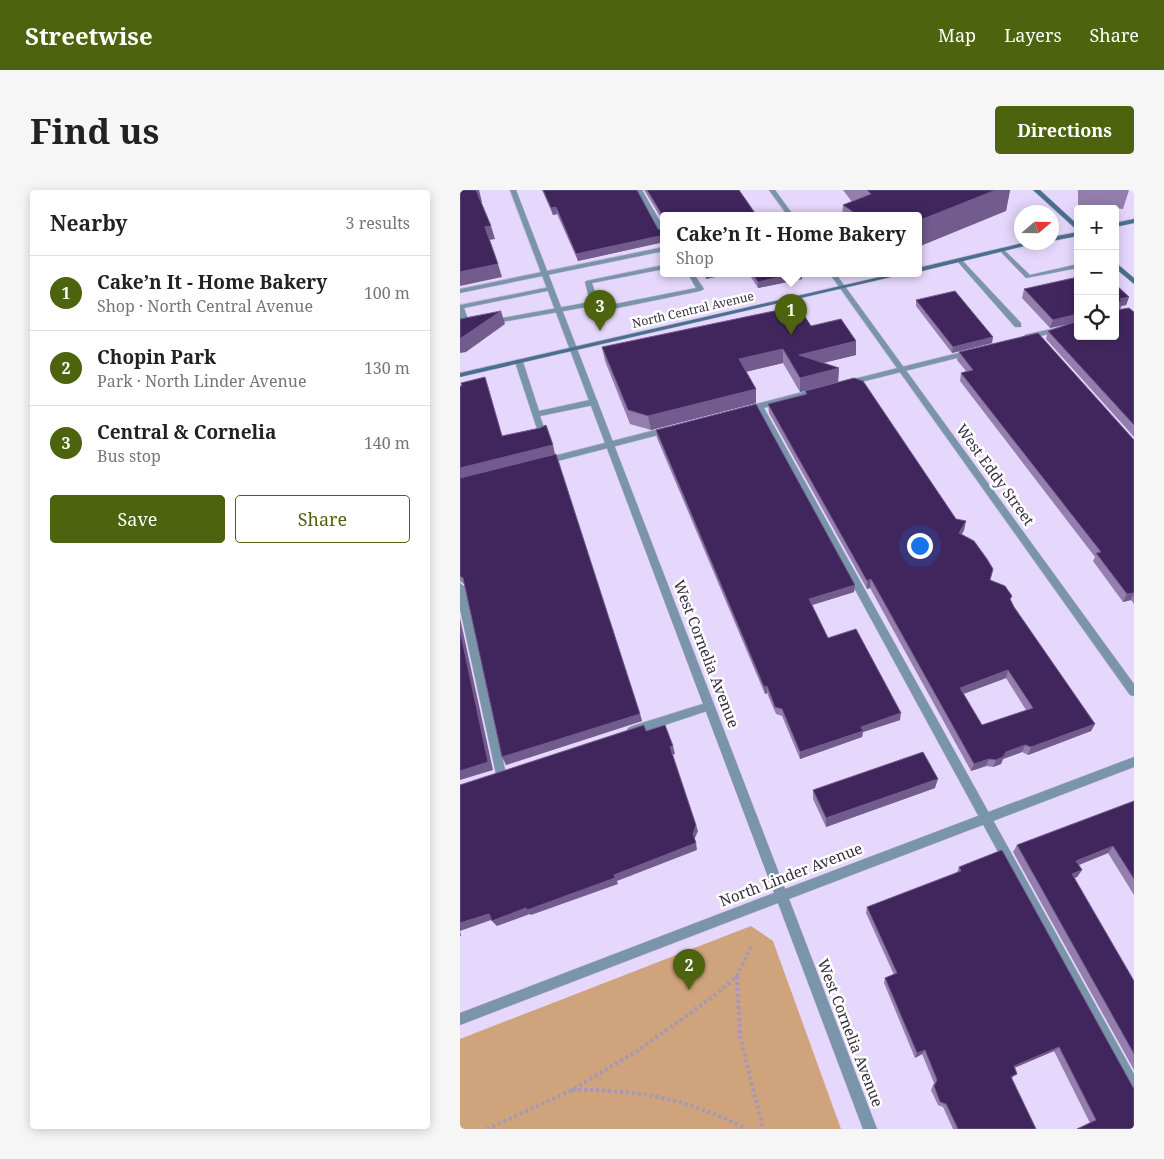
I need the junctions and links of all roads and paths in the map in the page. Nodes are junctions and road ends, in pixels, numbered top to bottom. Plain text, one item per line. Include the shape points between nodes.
1 (513, 190) edge
2 (639, 190) edge
3 (772, 190) edge
4 (1036, 190) edge
5 (788, 212) edge
6 (1134, 221) edge
7 (1119, 224) edge
8 (1074, 225) edge
9 (660, 228) edge
10 (1074, 235) edge
11 (1059, 238) edge
12 (1014, 247) edge
13 (660, 250) edge
14 (1002, 250) junction
15 (959, 260) junction
16 (1074, 267) edge
17 (660, 268) edge
18 (1119, 268) edge
19 (922, 269) edge
20 (544, 273) junction
21 (693, 277) edge
22 (835, 277) edge
23 (888, 277) edge
24 (1134, 282) edge
25 (843, 287) junction
26 (550, 289) junction
27 (460, 291) edge
28 (596, 306) junction
29 (558, 310) junction
30 (485, 324) edge
31 (476, 325) edge
32 (1018, 325) dead end
33 (1074, 326) edge
34 (1036, 335) junction
35 (1018, 340) edge
36 (1042, 343) edge
37 (573, 349) junction
38 (981, 349) edge
39 (519, 362) junction
40 (902, 370) junction
41 (460, 375) edge
42 (842, 385) edge
43 (824, 390) edge
44 (594, 402) junction
45 (759, 406) junction
46 (740, 411) edge
47 (536, 414) junction
48 (673, 428) edge
49 (542, 434) edge
50 (610, 444) junction
51 (534, 464) edge
52 (460, 587) edge
53 (1134, 692) edge
54 (709, 706) junction
55 (618, 736) edge
56 (1134, 762) edge
57 (501, 774) edge
58 (986, 818) junction
59 (782, 896) junction
60 (752, 945) dead end
61 (736, 976) junction
62 (460, 1019) edge
63 (1134, 1087) edge
64 (572, 1090) junction
65 (487, 1129) edge
66 (746, 1129) edge
67 (763, 1129) edge
68 (870, 1129) edge

1 - 20 street, West Cornelia Avenue
2 - 9 street
3 - 5 street
4 - 8 main road
6 - 7 main road
10 - 11 main road
12 - 14 main road
13 - 20 street
14 - 15 main road
14 - 16 street via 1028,277
15 - 19 main road
15 - 32 street
17 - 28 street via 588,282
18 - 24 main road
20 - 26 street, West Cornelia Avenue
20 - 27 street
21 - 28 street via 700,289
22 - 25 street, West Eddy Street
23 - 25 main road, North Central Avenue
25 - 37 main road, North Central Avenue
25 - 40 street, West Eddy Street
26 - 29 street, West Cornelia Avenue
26 - 31 street via 460,307 467,327
28 - 29 street
29 - 30 street
29 - 37 street, West Cornelia Avenue
33 - 34 street
34 - 35 street
34 - 36 street
37 - 39 main road, North Central Avenue
37 - 44 street, West Cornelia Avenue
38 - 40 street
39 - 41 main road, North Central Avenue
39 - 47 street
40 - 42 street
40 - 53 street, West Eddy Street
43 - 45 street
44 - 47 street
44 - 50 street, West Cornelia Avenue
45 - 46 street
45 - 58 street
47 - 49 street
48 - 50 street
50 - 51 street
50 - 54 street, West Cornelia Avenue
52 - 57 street
54 - 55 street
54 - 59 street, West Cornelia Avenue
56 - 58 street, North Linder Avenue
58 - 59 street, North Linder Avenue
58 - 63 street
59 - 62 street, North Linder Avenue
59 - 68 street, West Cornelia Avenue
60 - 61 path
61 - 64 path via 714,996 637,1051
61 - 67 path via 740,1036
64 - 65 path
64 - 66 path via 604,1088 650,1092 709,1110

